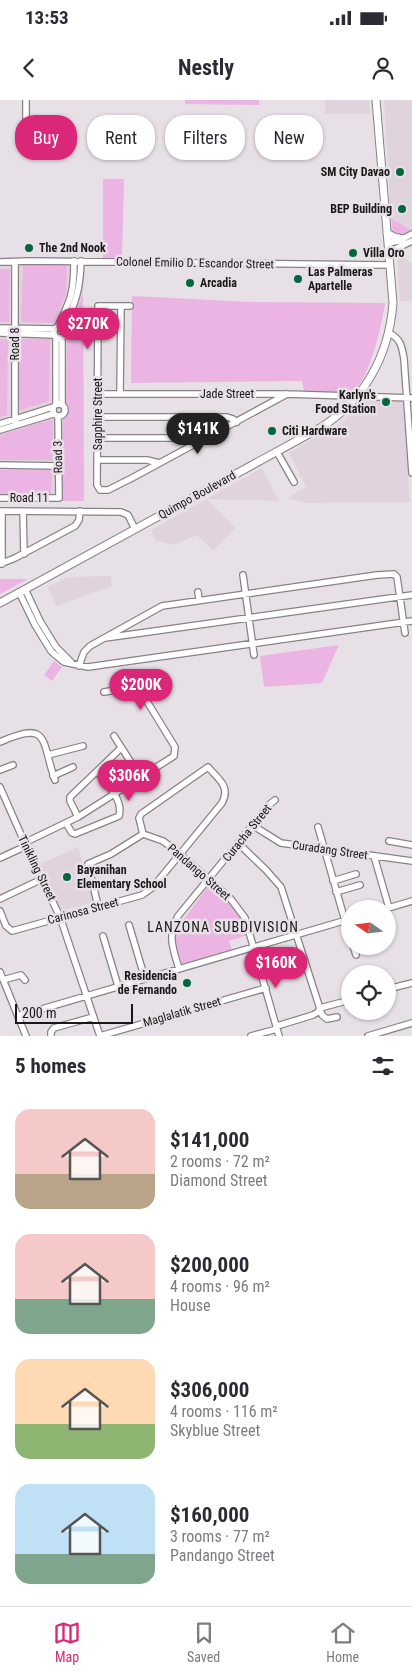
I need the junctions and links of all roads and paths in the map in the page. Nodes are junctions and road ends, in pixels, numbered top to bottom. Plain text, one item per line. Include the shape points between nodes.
1 (26, 100) edge
2 (376, 100) edge
3 (26, 115) edge
4 (387, 232) junction
5 (412, 234) edge
6 (403, 239) junction
7 (412, 241) edge
8 (388, 243) junction
9 (389, 252) junction
10 (77, 261) junction
11 (0, 262) edge
12 (15, 262) junction
13 (390, 265) junction
14 (121, 306) junction
15 (130, 306) dead end
16 (0, 328) edge
17 (15, 331) junction
18 (58, 332) junction
19 (0, 333) edge
20 (389, 333) junction
21 (98, 394) junction
22 (120, 394) junction
23 (287, 394) junction
24 (357, 397) junction
25 (409, 398) edge
26 (56, 409) junction
27 (98, 417) junction
28 (16, 422) junction
29 (237, 422) junction
30 (0, 424) edge
31 (0, 430) edge
32 (98, 438) junction
33 (201, 441) junction
34 (277, 452) junction
35 (98, 460) junction
36 (159, 463) junction
37 (0, 465) edge
38 (59, 466) junction
39 (412, 473) edge
40 (294, 482) dead end
41 (0, 498) edge
42 (59, 498) joint
43 (23, 511) junction
44 (80, 511) junction
45 (1, 512) edge
46 (135, 529) junction
47 (24, 554) junction
48 (1, 564) edge
49 (243, 575) dead end
50 (22, 591) junction
51 (198, 592) dead end
52 (246, 593) junction
53 (412, 595) edge
54 (400, 596) junction
55 (199, 600) junction
56 (0, 603) edge
57 (249, 617) junction
58 (412, 621) edge
59 (404, 622) junction
60 (405, 633) dead end
61 (100, 639) junction
62 (252, 643) junction
63 (254, 655) dead end
64 (77, 666) junction
65 (104, 692) dead end
66 (114, 736) dead end
67 (0, 742) edge
68 (83, 746) dead end
69 (121, 748) junction
70 (48, 755) junction
71 (13, 765) dead end
72 (73, 767) dead end
73 (0, 770) edge
74 (96, 771) junction
75 (141, 778) junction
76 (0, 787) edge
77 (115, 795) junction
78 (275, 800) dead end
79 (78, 817) junction
80 (66, 823) junction
81 (252, 825) junction
82 (318, 827) dead end
83 (143, 834) junction
84 (389, 841) dead end
85 (238, 843) junction
86 (25, 845) junction
87 (412, 845) edge
88 (324, 850) junction
89 (180, 854) junction
90 (374, 856) junction
91 (0, 858) edge
92 (412, 861) edge
93 (356, 874) dead end
94 (42, 879) junction
95 (209, 879) junction
96 (333, 881) junction
97 (360, 885) dead end
98 (336, 892) junction
99 (0, 899) edge
100 (385, 900) edge
101 (412, 901) edge
102 (341, 905) edge
103 (396, 905) edge
104 (98, 906) junction
105 (0, 911) edge
106 (60, 917) junction
107 (341, 922) edge
108 (129, 925) dead end
109 (103, 936) dead end
110 (297, 936) junction
111 (254, 948) junction
112 (179, 969) junction
113 (0, 972) edge
114 (145, 979) junction
115 (25, 980) dead end
116 (412, 983) edge
117 (3, 985) edge
118 (118, 986) junction
119 (396, 987) edge
120 (266, 988) junction
121 (87, 995) junction
122 (341, 1002) edge
123 (320, 1008) junction
124 (18, 1016) junction
125 (94, 1017) junction
126 (337, 1017) dead end
127 (412, 1023) edge
128 (277, 1027) junction
129 (26, 1036) edge
130 (51, 1036) edge
131 (100, 1036) edge
132 (251, 1036) edge
133 (279, 1036) edge
134 (368, 1036) edge

1 - 3 street
2 - 4 main road, Quimpo Boulevard
4 - 6 main road
4 - 8 main road, Quimpo Boulevard
5 - 6 street
6 - 8 street
7 - 9 street
8 - 9 main road, Quimpo Boulevard
9 - 13 main road, Quimpo Boulevard
10 - 12 street, Colonel Emilio D. Escandor Street
10 - 13 street, Colonel Emilio D. Escandor Street
10 - 18 street, Road 3 via 78,296
11 - 12 street, Colonel Emilio D. Escandor Street
12 - 17 street, Road 8
13 - 20 main road, Quimpo Boulevard via 393,302
14 - 15 street
14 - 21 street, Sapphire Street via 98,306
14 - 22 street
16 - 17 street
17 - 18 street
17 - 19 street
17 - 28 street, Road 8
18 - 26 street, Road 3
20 - 24 main road, Quimpo Boulevard via 376,368
20 - 25 street via 402,346
21 - 22 street, Jade Street
21 - 27 street, Sapphire Street
22 - 23 street, Jade Street
23 - 24 street, Jade Street
23 - 29 street
24 - 25 street, Jade Street
24 - 34 main road, Quimpo Boulevard via 331,421
25 - 39 street
26 - 28 street
26 - 38 street, Road 3
27 - 29 street via 227,418
27 - 32 street, Sapphire Street
28 - 30 street
28 - 31 street
29 - 33 street
32 - 33 street via 191,438
32 - 35 street, Sapphire Street
33 - 36 street
34 - 40 street
34 - 46 main road, Quimpo Boulevard
35 - 36 street
35 - 36 street, Sapphire Street via 97,485 102,491
37 - 38 street
38 - 42 street, Road 3
41 - 42 street, Road 11
43 - 44 street
43 - 45 street
43 - 47 street
44 - 46 street via 124,512
44 - 47 street via 75,526
45 - 48 street
46 - 50 main road, Quimpo Boulevard
47 - 48 street
49 - 52 street
50 - 56 main road, Quimpo Boulevard
50 - 64 street via 30,616 53,648 62,660
51 - 55 street
52 - 54 street via 392,574 397,577
52 - 55 street
52 - 57 street
53 - 54 street
54 - 57 street
54 - 59 street
55 - 61 street via 157,608
57 - 61 street
57 - 62 street
58 - 59 street
59 - 60 street
59 - 62 street
61 - 64 street via 84,652
62 - 63 street
62 - 64 street
65 - 75 street via 144,688 148,703 175,747 173,757
66 - 69 street
67 - 70 street via 24,732 34,733 40,735
68 - 70 street
69 - 74 street
69 - 75 street
70 - 72 street via 54,778
71 - 73 street
74 - 77 street
74 - 79 street via 70,797
75 - 77 street
76 - 86 street, Tinikling Street
77 - 79 street
77 - 80 street via 120,809 117,817 75,834
78 - 81 street, Curacha Street
79 - 80 street
80 - 86 street
81 - 85 street, Curacha Street
81 - 88 street, Curadang Street via 281,843
82 - 88 street
83 - 89 street, Pandango Street via 162,841
83 - 89 street, Carinosa Street via 141,814 208,767 226,788 225,798
83 - 104 street via 88,864
84 - 87 street
85 - 95 street, Curacha Street
85 - 110 street via 281,887
86 - 91 street
86 - 94 street, Tinikling Street
88 - 90 street, Curadang Street
88 - 96 street
89 - 95 street, Pandango Street
89 - 104 street, Carinosa Street via 147,891
90 - 92 street, Curadang Street
90 - 100 street
93 - 96 street
94 - 99 street
94 - 106 street, Tinikling Street
95 - 111 street, Pandango Street via 241,910
95 - 112 street, Curacha Street via 173,925 170,938
96 - 98 street
97 - 98 street
98 - 102 street
101 - 103 street
104 - 106 street, Carinosa Street
105 - 106 street, Carinosa Street via 10,930
106 - 121 street, Tinikling Street
107 - 110 street
108 - 114 street
109 - 118 street
110 - 111 street
110 - 123 street
111 - 112 street
111 - 120 street, Pandango Street
112 - 114 street
113 - 117 street
114 - 118 street
115 - 117 street via 21,975
116 - 119 street
117 - 124 street
118 - 121 street
120 - 128 street, Pandango Street
120 - 131 street, Maglalatik Street
121 - 124 street
121 - 125 street, Tinikling Street
122 - 123 street
123 - 126 street via 323,1017
123 - 128 street via 316,1014
124 - 129 street
125 - 130 street via 54,1028
125 - 131 street, Tinikling Street
127 - 134 street
128 - 132 street
128 - 133 street, Pandango Street

